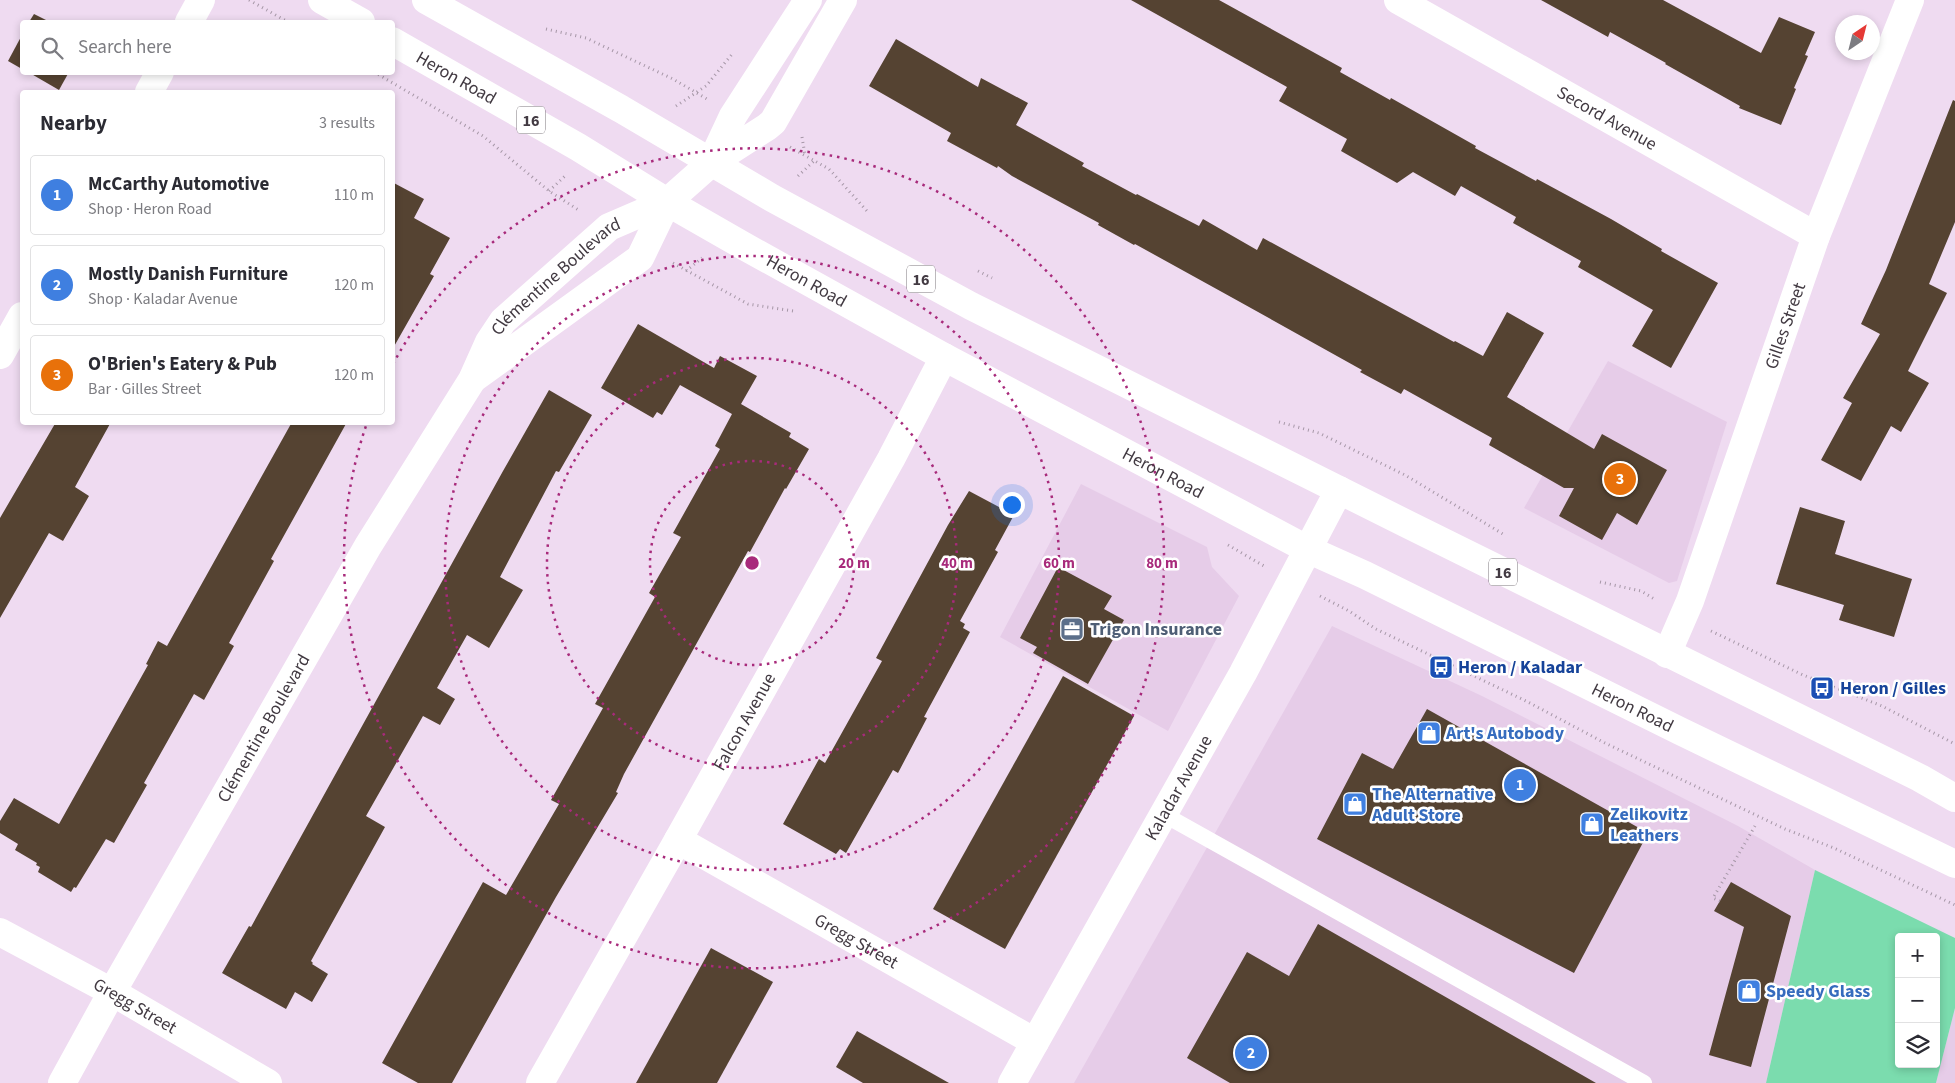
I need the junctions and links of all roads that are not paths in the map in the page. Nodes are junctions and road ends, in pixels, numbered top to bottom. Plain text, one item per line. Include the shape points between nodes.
1 (201, 0) edge
2 (322, 0) edge
3 (426, 0) edge
4 (808, 0) edge
5 (843, 0) edge
6 (1398, 0) edge
7 (1910, 0) edge
8 (190, 20) edge
9 (357, 20) edge
10 (395, 43) edge
11 (158, 75) edge
12 (150, 90) edge
13 (711, 164) junction
14 (667, 202) junction
15 (1816, 236) junction
16 (20, 320) edge
17 (0, 355) edge
18 (944, 357) junction
19 (472, 380) junction
20 (1338, 490) junction
21 (1307, 549) junction
22 (1667, 654) junction
23 (1955, 798) edge
24 (1164, 814) junction
25 (678, 840) junction
26 (1955, 864) edge
27 (0, 932) edge
28 (112, 992) junction
29 (1035, 1042) junction
30 (62, 1083) edge
31 (268, 1083) edge
32 (540, 1083) edge
33 (1012, 1083) edge
34 (1644, 1083) edge

1 - 8 street
2 - 9 street
3 - 13 street, 16 via 621,109
4 - 13 street, Clémentine Boulevard via 733,116
5 - 13 street, Clémentine Boulevard via 773,122
6 - 15 street, Secord Avenue
7 - 15 street, Gilles Street
10 - 14 street, Heron Road / 16
11 - 12 street
13 - 14 street, Clémentine Boulevard
13 - 20 street, 16 via 971,306
14 - 18 street, Heron Road / 16
14 - 19 street, Clémentine Boulevard via 640,258
14 - 19 street, Clémentine Boulevard via 609,227 503,321 489,342
15 - 22 street, Gilles Street via 1690,601
16 - 17 street
18 - 21 street, Heron Road / 16
18 - 25 street, Falcon Avenue via 891,459
19 - 28 street, Clémentine Boulevard via 368,546
20 - 21 street, Kaladar Avenue
20 - 22 street, 16
21 - 24 street, Kaladar Avenue via 1243,673
21 - 26 street, Heron Road / 16
22 - 23 street, 16
24 - 29 street, Kaladar Avenue
24 - 34 lane
25 - 29 street, Gregg Street
25 - 32 street, Falcon Avenue
27 - 28 street, Gregg Street
28 - 30 street, Clémentine Boulevard
28 - 31 street, Gregg Street
29 - 33 street, Kaladar Avenue

